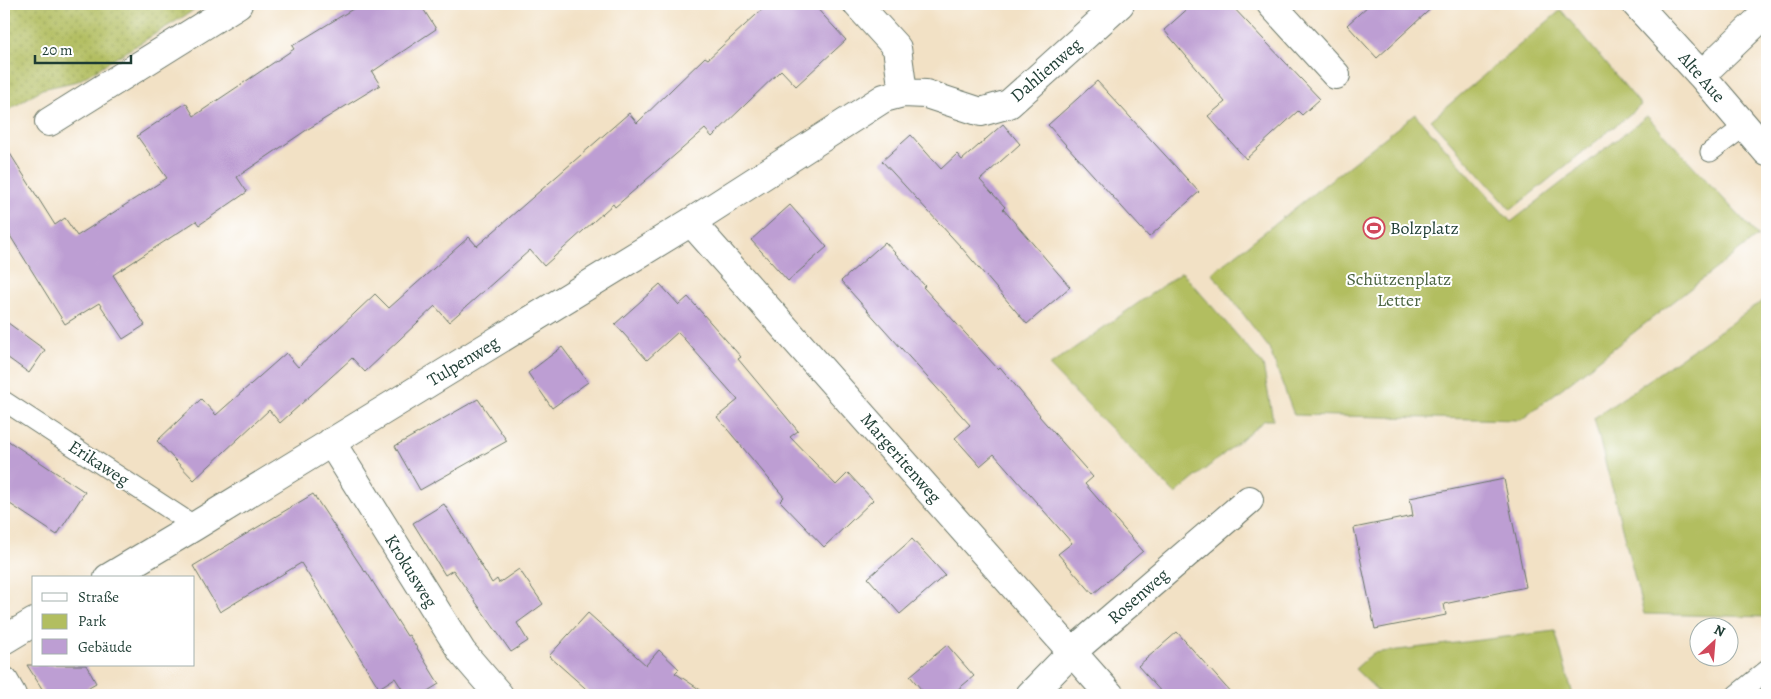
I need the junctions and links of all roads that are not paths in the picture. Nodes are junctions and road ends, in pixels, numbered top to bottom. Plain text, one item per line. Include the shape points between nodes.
1 (238, 4) edge
2 (856, 4) edge
3 (1120, 4) edge
4 (1271, 4) edge
5 (1636, 4) edge
6 (1767, 12) edge
7 (1336, 75) dead end
8 (1701, 75) junction
9 (903, 93) junction
10 (49, 122) dead end
11 (1744, 126) junction
12 (817, 142) joint
13 (1710, 152) dead end
14 (1767, 152) edge
15 (691, 222) junction
16 (4, 400) edge
17 (331, 442) junction
18 (1249, 500) dead end
19 (195, 526) junction
20 (111, 576) edge
21 (32, 623) edge
22 (4, 640) edge
23 (1072, 652) junction
24 (1767, 670) edge
25 (4, 681) edge
26 (12, 695) edge
27 (499, 695) edge
28 (1030, 695) edge
29 (1110, 695) edge
30 (1736, 695) edge

1 - 10 street
2 - 9 street via 897,48
3 - 9 street, Dahlienweg via 1009,104 981,112 926,94
4 - 7 street
5 - 8 street, Alte Aue
6 - 8 street
8 - 11 street, Alte Aue
9 - 12 street, Dahlienweg via 884,98
11 - 13 lane
11 - 14 street, Alte Aue
12 - 15 street, Tulpenweg
15 - 17 street, Tulpenweg
15 - 23 street, Margeritenweg
16 - 19 lane, Erikaweg
17 - 19 street, Tulpenweg
17 - 27 street, Krokusweg via 462,652
18 - 23 street, Rosenweg
19 - 20 street, Tulpenweg
21 - 22 street
23 - 28 street, Rosenweg
23 - 29 street, Margeritenweg
24 - 30 lane
25 - 26 street

